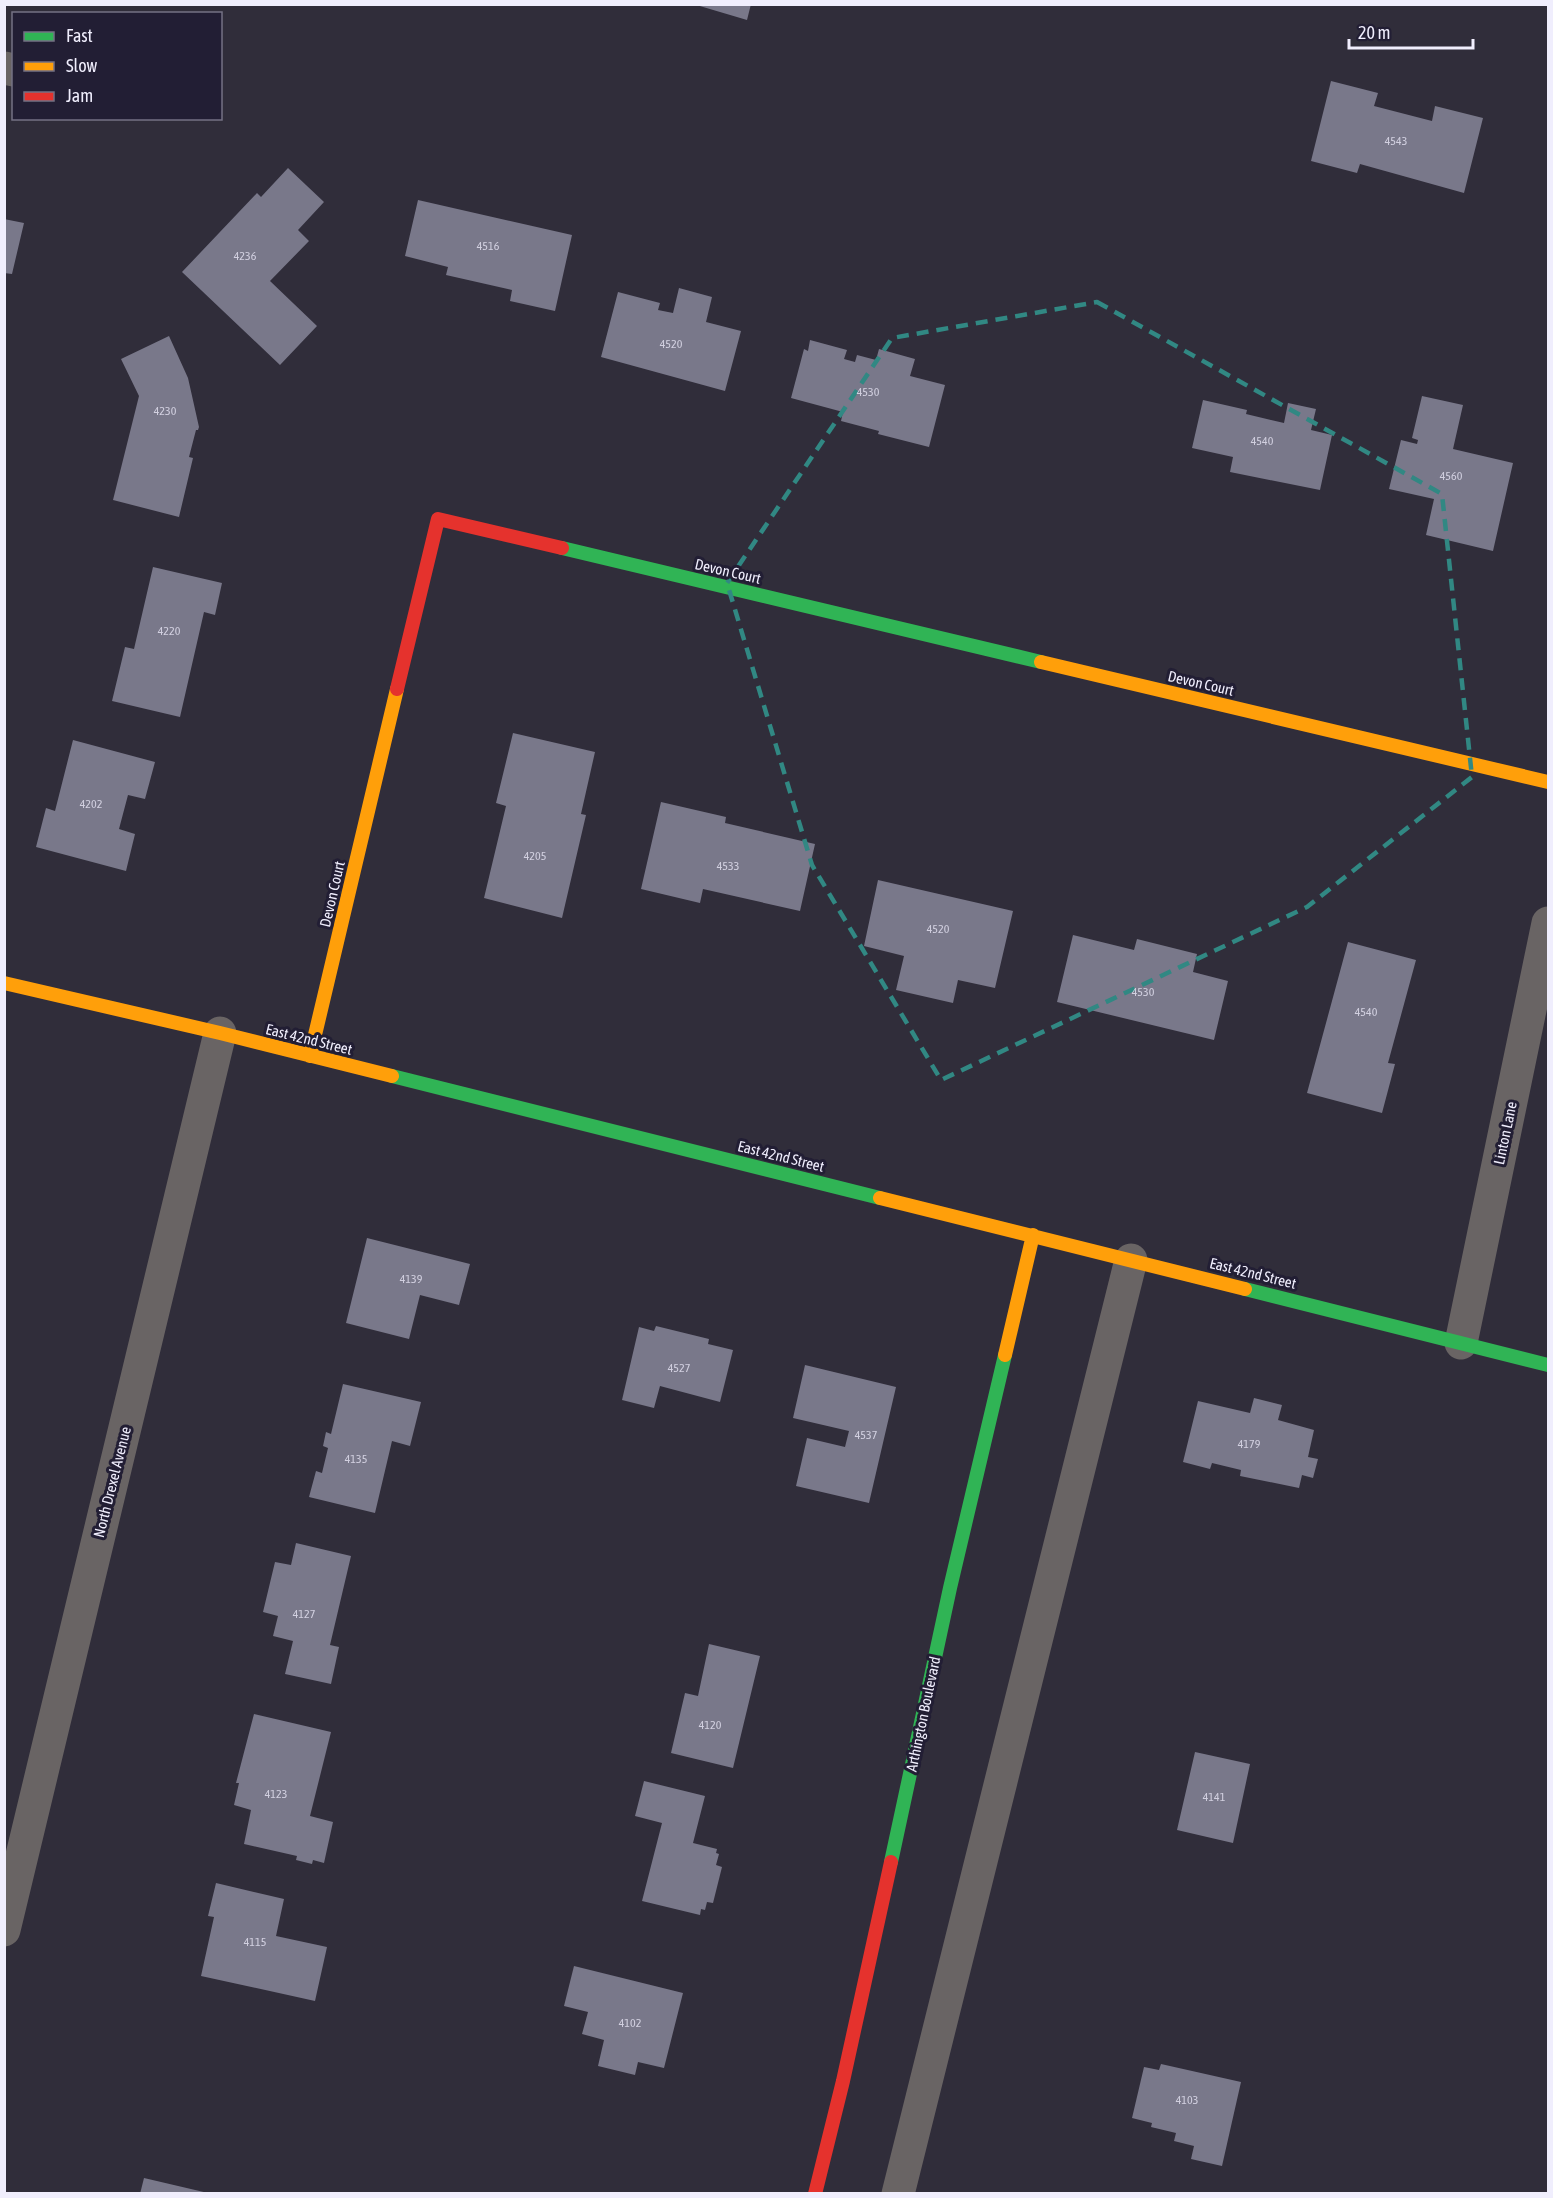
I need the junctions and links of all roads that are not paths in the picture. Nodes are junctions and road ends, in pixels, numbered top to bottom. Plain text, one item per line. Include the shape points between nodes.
1 (1548, 782) edge
2 (1548, 923) edge
3 (4, 982) edge
4 (220, 1033) junction
5 (310, 1056) junction
6 (1033, 1235) junction
7 (1131, 1260) junction
8 (1461, 1343) junction
9 (1548, 1365) edge
10 (4, 1930) edge
11 (815, 2193) edge
12 (898, 2193) edge

1 - 5 street, Devon Court via 438,519
2 - 8 street, Linton Lane
3 - 4 street, East 42nd Street
4 - 5 street, East 42nd Street
4 - 10 street, North Drexel Avenue
5 - 6 street, East 42nd Street
6 - 7 street, East 42nd Street
6 - 11 street, Arthington Boulevard
7 - 8 street, East 42nd Street
7 - 12 street
8 - 9 street, East 42nd Street

